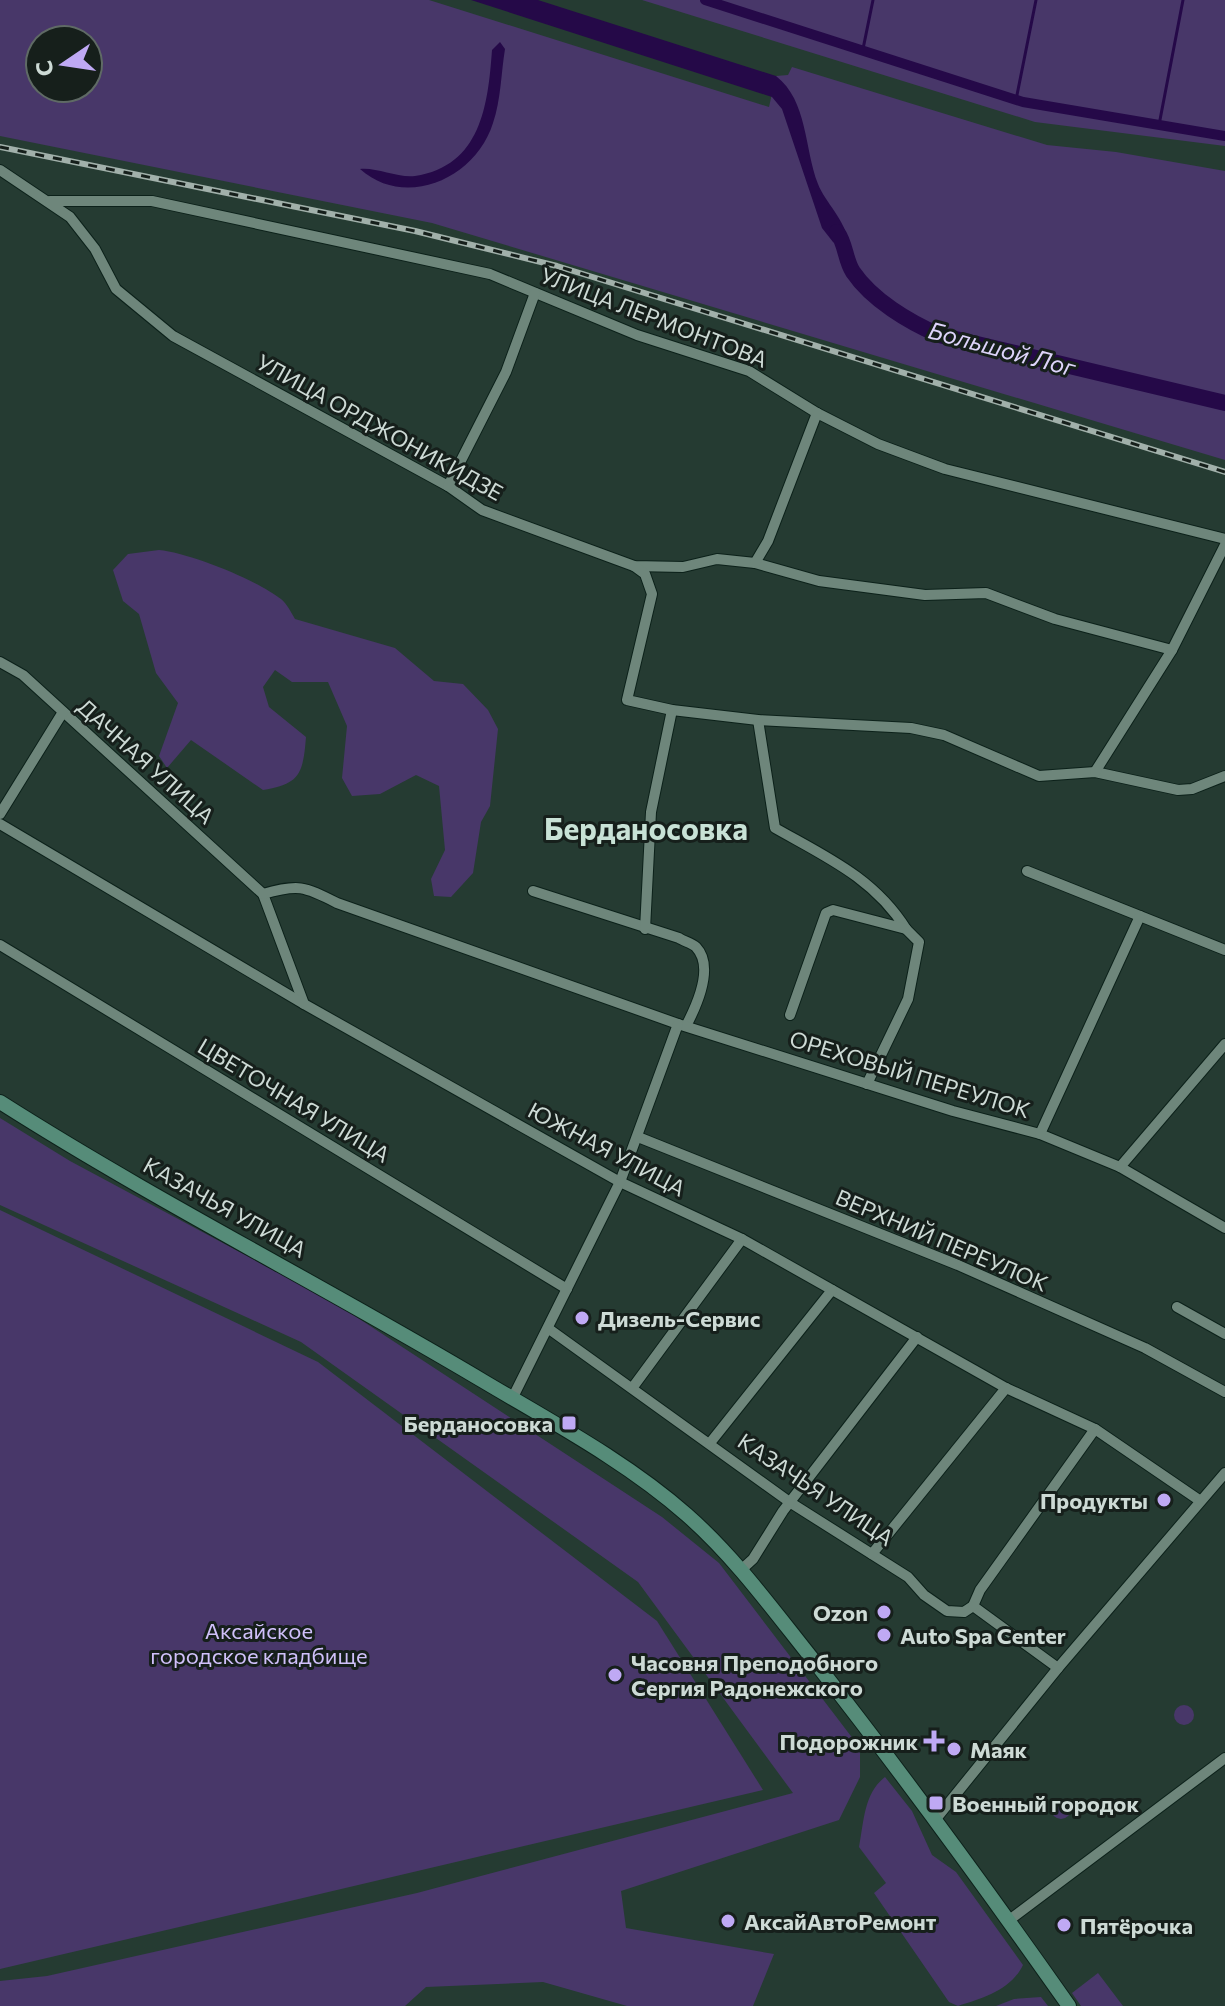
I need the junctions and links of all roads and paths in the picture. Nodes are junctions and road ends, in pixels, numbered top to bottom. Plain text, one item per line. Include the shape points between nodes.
1 (0, 170) edge
2 (50, 201) junction
3 (535, 293) junction
4 (817, 413) junction
5 (448, 486) junction
6 (1225, 539) edge
7 (1225, 545) edge
8 (755, 563) junction
9 (634, 566) junction
10 (1172, 650) junction
11 (0, 662) edge
12 (672, 710) junction
13 (63, 712) junction
14 (758, 720) junction
15 (1095, 772) junction
16 (1225, 776) edge
17 (0, 814) edge
18 (0, 824) edge
19 (1027, 871) dead end
20 (533, 891) dead end
21 (263, 894) junction
22 (1140, 916) junction
23 (645, 929) junction
24 (906, 929) junction
25 (0, 945) edge
26 (1225, 950) edge
27 (304, 1004) junction
28 (790, 1015) dead end
29 (682, 1025) junction
30 (1225, 1044) edge
31 (867, 1084) junction
32 (0, 1102) edge
33 (1040, 1134) junction
34 (638, 1137) junction
35 (1120, 1167) junction
36 (620, 1182) junction
37 (1225, 1228) edge
38 (742, 1239) junction
39 (567, 1289) junction
40 (832, 1290) junction
41 (1177, 1307) dead end
42 (549, 1329) junction
43 (1225, 1334) edge
44 (917, 1337) junction
45 (633, 1387) junction
46 (1006, 1388) junction
47 (1225, 1392) edge
48 (512, 1399) junction
49 (1095, 1429) junction
50 (710, 1443) junction
51 (1225, 1473) edge
52 (1199, 1500) junction
53 (791, 1503) junction
54 (872, 1554) junction
55 (741, 1570) junction
56 (973, 1606) junction
57 (1058, 1668) junction
58 (1225, 1758) edge
59 (935, 1820) junction
60 (1008, 1921) junction
61 (1069, 2006) edge

1 - 2 street, УЛИЦА ОРДЖОНИКИДЗЕ
2 - 3 street, УЛИЦА ЛЕРМОНТОВА via 152,201 490,274
2 - 5 street, УЛИЦА ОРДЖОНИКИДЗЕ via 84,231 107,277 129,302 173,336
3 - 4 street, УЛИЦА ЛЕРМОНТОВА via 637,335 749,371
3 - 5 street via 506,372
4 - 6 street, УЛИЦА ЛЕРМОНТОВА via 945,469
4 - 8 street
5 - 9 street, УЛИЦА ОРДЖОНИКИДЗЕ via 482,510
7 - 10 street
8 - 9 street, УЛИЦА ОРДЖОНИКИДЗЕ via 717,559 664,568
8 - 10 street, УЛИЦА ОРДЖОНИКИДЗЕ via 819,581 925,595 986,593 1055,619
9 - 12 street via 645,574 652,594 627,700
10 - 15 street
11 - 13 street, ДАЧНАЯ УЛИЦА via 23,675
12 - 14 street
12 - 23 street via 651,812
13 - 17 street
13 - 21 street, ДАЧНАЯ УЛИЦА
14 - 15 street via 911,728 944,735 1039,776
14 - 24 street via 775,828 858,876 890,903
15 - 16 street via 1178,790
18 - 27 street, ЮЖНАЯ УЛИЦА
19 - 22 street
20 - 23 street
21 - 27 street
21 - 29 street, ОРЕХОВЫЙ ПЕРЕУЛОК via 309,888 337,903
22 - 26 street
22 - 33 street
23 - 29 street via 696,947 702,959 703,982
24 - 28 street via 833,910 826,913
24 - 31 street via 919,942 908,999
25 - 39 street, ЦВЕТОЧНАЯ УЛИЦА
27 - 36 street, ЮЖНАЯ УЛИЦА
29 - 31 street, ОРЕХОВЫЙ ПЕРЕУЛОК
29 - 34 street
30 - 35 street
31 - 33 street, ОРЕХОВЫЙ ПЕРЕУЛОК
32 - 48 main road, КАЗАЧЬЯ УЛИЦА
33 - 35 street, ОРЕХОВЫЙ ПЕРЕУЛОК
34 - 36 street
34 - 47 street, ВЕРХНИЙ ПЕРЕУЛОК via 958,1265 1145,1348
35 - 37 street, ОРЕХОВЫЙ ПЕРЕУЛОК
36 - 38 street, ЮЖНАЯ УЛИЦА
36 - 39 street
38 - 40 street, ЮЖНАЯ УЛИЦА
38 - 45 street
39 - 42 street
40 - 44 street, ЮЖНАЯ УЛИЦА
40 - 50 street
41 - 43 street
42 - 45 street, КАЗАЧЬЯ УЛИЦА
42 - 48 street
44 - 46 street, ЮЖНАЯ УЛИЦА
44 - 53 street
45 - 50 street, КАЗАЧЬЯ УЛИЦА
46 - 49 street, ЮЖНАЯ УЛИЦА
46 - 54 street
48 - 55 main road, КАЗАЧЬЯ УЛИЦА via 685,1513
49 - 52 street, ЮЖНАЯ УЛИЦА
49 - 56 street
50 - 53 street, КАЗАЧЬЯ УЛИЦА
51 - 52 street
52 - 57 street
53 - 54 street, КАЗАЧЬЯ УЛИЦА
53 - 55 street
54 - 56 street, КАЗАЧЬЯ УЛИЦА via 947,1611 964,1612
55 - 59 main road, КАЗАЧЬЯ УЛИЦА
56 - 57 street
57 - 59 street
58 - 60 street
59 - 60 main road, КАЗАЧЬЯ УЛИЦА
60 - 61 main road, КАЗАЧЬЯ УЛИЦА

